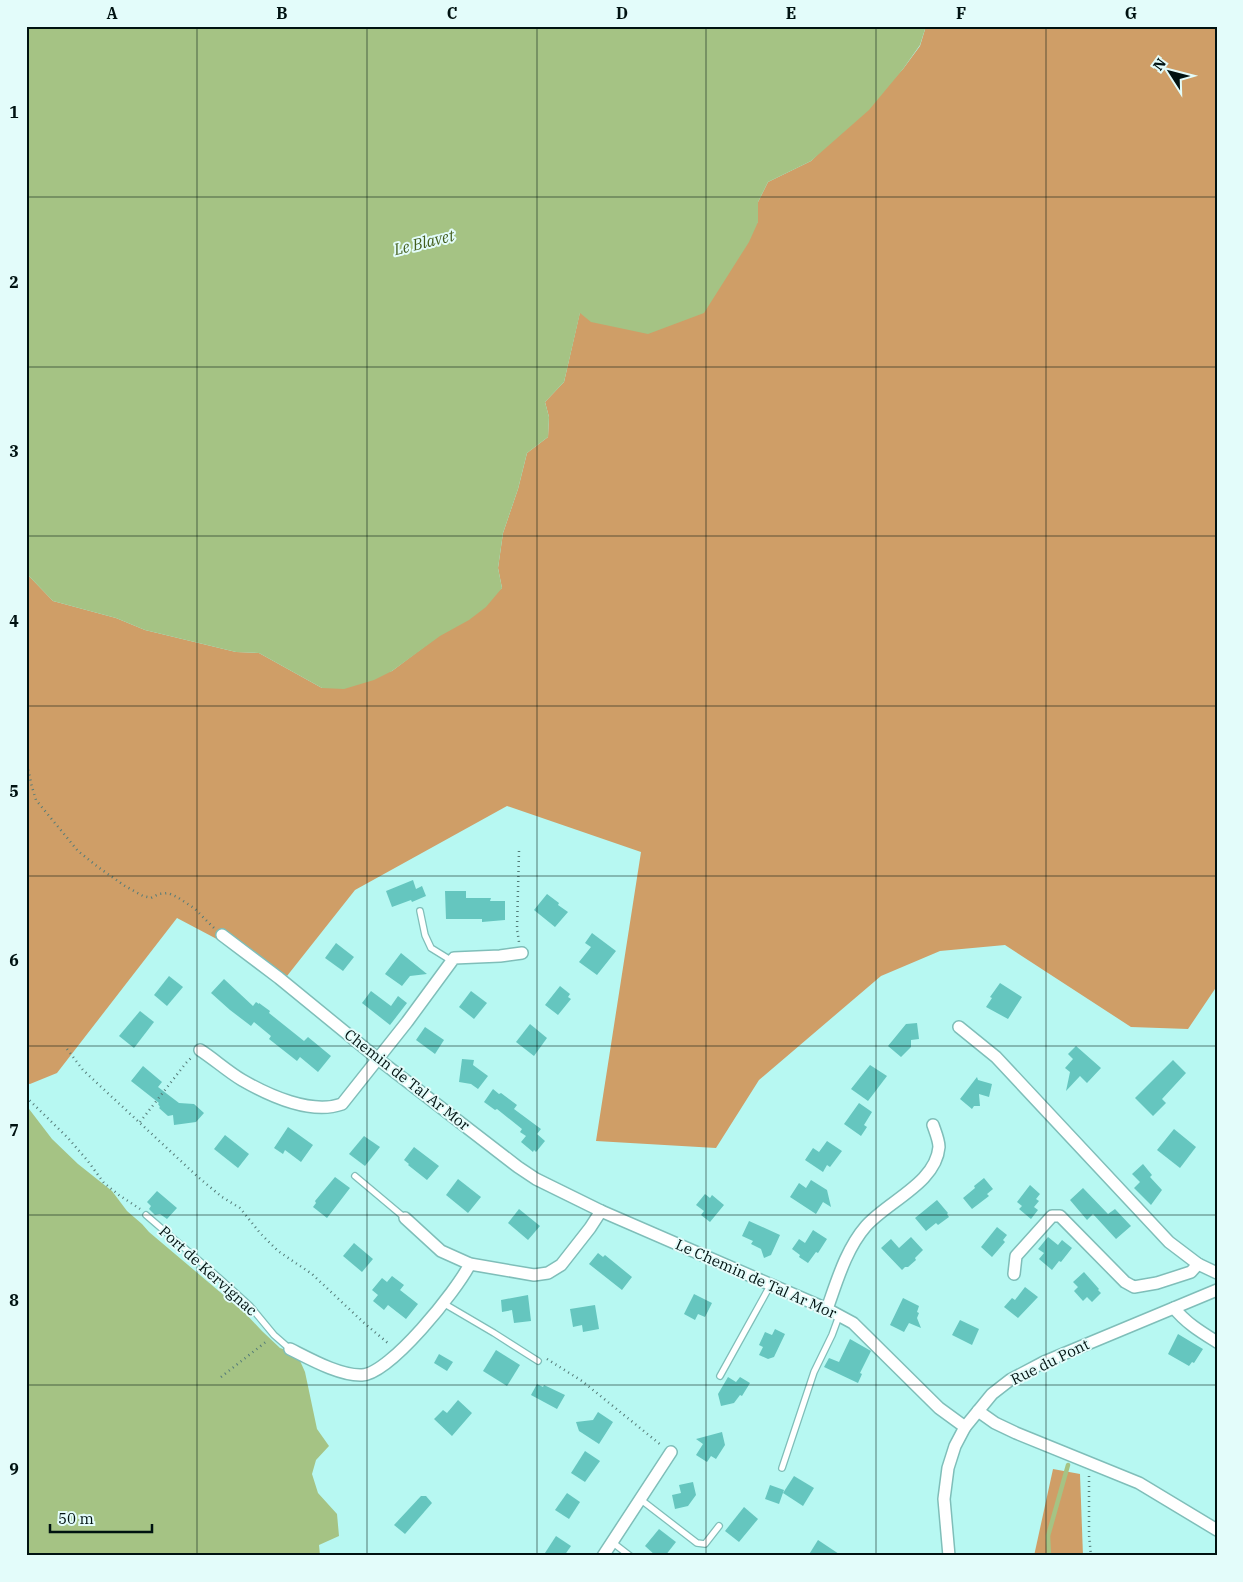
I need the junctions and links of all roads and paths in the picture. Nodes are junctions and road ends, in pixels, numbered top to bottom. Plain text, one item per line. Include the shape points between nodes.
1 (26, 760) edge
2 (519, 851) dead end
3 (420, 911) dead end
4 (222, 935) joint
5 (522, 953) joint
6 (452, 961) junction
7 (959, 1027) dead end
8 (67, 1050) dead end
9 (200, 1050) joint
10 (378, 1059) junction
11 (26, 1098) edge
12 (140, 1122) junction
13 (933, 1125) dead end
14 (355, 1176) dead end
15 (601, 1211) junction
16 (146, 1215) joint
17 (405, 1218) joint
18 (470, 1264) junction
19 (1198, 1264) junction
20 (1014, 1274) dead end
21 (1217, 1274) edge
22 (771, 1284) junction
23 (1217, 1290) edge
24 (443, 1304) junction
25 (1174, 1308) junction
26 (827, 1309) junction
27 (839, 1316) junction
28 (274, 1335) junction
29 (1217, 1342) edge
30 (290, 1349) joint
31 (398, 1352) junction
32 (541, 1355) dead end
33 (538, 1361) dead end
34 (720, 1376) dead end
35 (220, 1377) dead end
36 (978, 1411) junction
37 (965, 1427) junction
38 (671, 1452) joint
39 (1089, 1462) junction
40 (782, 1468) dead end
41 (640, 1499) junction
42 (719, 1526) dead end
43 (1217, 1530) edge
44 (612, 1542) junction
45 (603, 1556) edge
46 (630, 1556) edge
47 (949, 1556) edge
48 (1091, 1556) edge

1 - 4 path via 36,800 78,851 142,896 151,898 168,892 177,896
2 - 5 path via 517,932
3 - 6 lane via 431,948
4 - 10 street, Chemin de Tal Ar Mor
5 - 6 street via 454,958
6 - 10 street
7 - 19 street via 996,1057 1169,1242
8 - 12 path via 83,1070
9 - 10 street via 240,1079 272,1095 324,1108 342,1104
9 - 12 path
10 - 15 street, Chemin de Tal Ar Mor via 518,1167
11 - 16 path via 68,1138 104,1183
12 - 31 path via 198,1177 240,1208 278,1251 312,1274
13 - 26 street via 939,1145 934,1165 919,1182 866,1226 850,1249
14 - 17 lane
15 - 18 street via 560,1265 548,1273 534,1275
15 - 22 street, Le Chemin de Tal Ar Mor
16 - 28 lane, Port de Kervignac via 218,1276 250,1306
17 - 18 street via 441,1250
18 - 24 street
19 - 20 street via 1191,1272 1134,1287 1125,1282 1060,1216 1052,1216 1016,1256
19 - 21 street
22 - 26 street, Le Chemin de Tal Ar Mor
22 - 34 lane
23 - 25 street, Rue du Pont
24 - 31 street
24 - 33 lane
25 - 29 street via 1191,1325
25 - 36 street, Rue du Pont via 1044,1362 1010,1380
26 - 27 street, Le Chemin de Tal Ar Mor
27 - 37 street, Le Chemin de Tal Ar Mor via 853,1324 939,1408
27 - 40 lane via 814,1372
28 - 30 lane, Port de Kervignac
28 - 35 path
30 - 31 street via 331,1368 356,1375 372,1374
32 - 38 path via 582,1381
36 - 37 street, Rue du Pont
36 - 39 street via 1016,1433
37 - 47 street, Rue du Pont via 948,1468 944,1499
38 - 41 street
39 - 43 street via 1139,1483
39 - 48 path
41 - 42 lane via 697,1543 705,1544
41 - 44 street
44 - 45 street
44 - 46 lane

